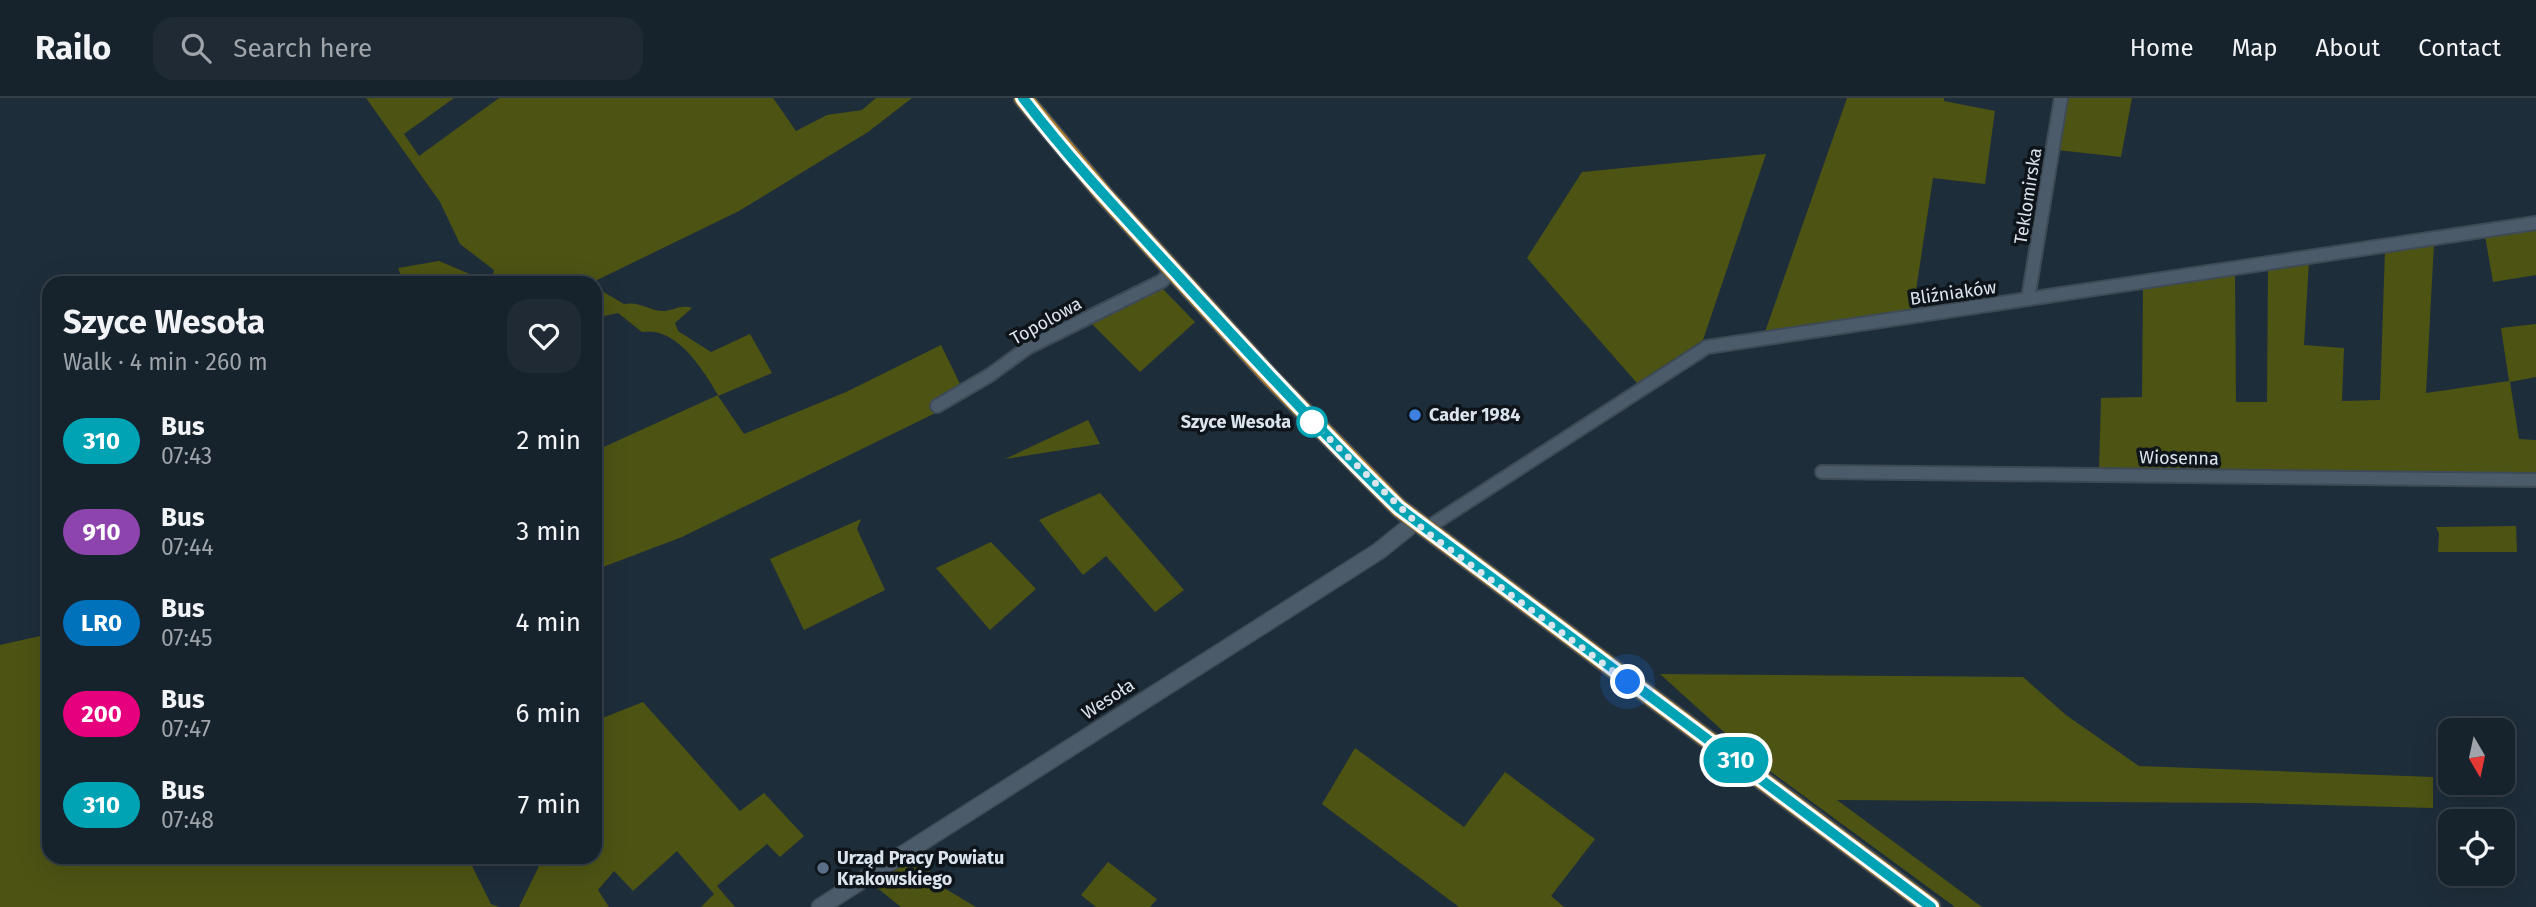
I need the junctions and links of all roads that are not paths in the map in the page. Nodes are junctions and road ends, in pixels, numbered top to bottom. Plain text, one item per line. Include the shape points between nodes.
1 (1023, 98) edge
2 (2061, 98) edge
3 (2536, 223) edge
4 (1172, 270) junction
5 (2028, 299) junction
6 (937, 406) dead end
7 (1822, 472) dead end
8 (2536, 480) edge
9 (1420, 526) junction
10 (820, 907) edge
11 (1931, 907) edge

1 - 4 main road
2 - 5 street, Teklomirska
3 - 5 street, Bliźniaków
4 - 6 street, Topolowa via 1163,281 1027,348
4 - 9 main road via 1325,436
5 - 9 street, Bliźniaków via 1707,347
7 - 8 street, Wiosenna
9 - 10 street, Wesoła
9 - 11 main road

